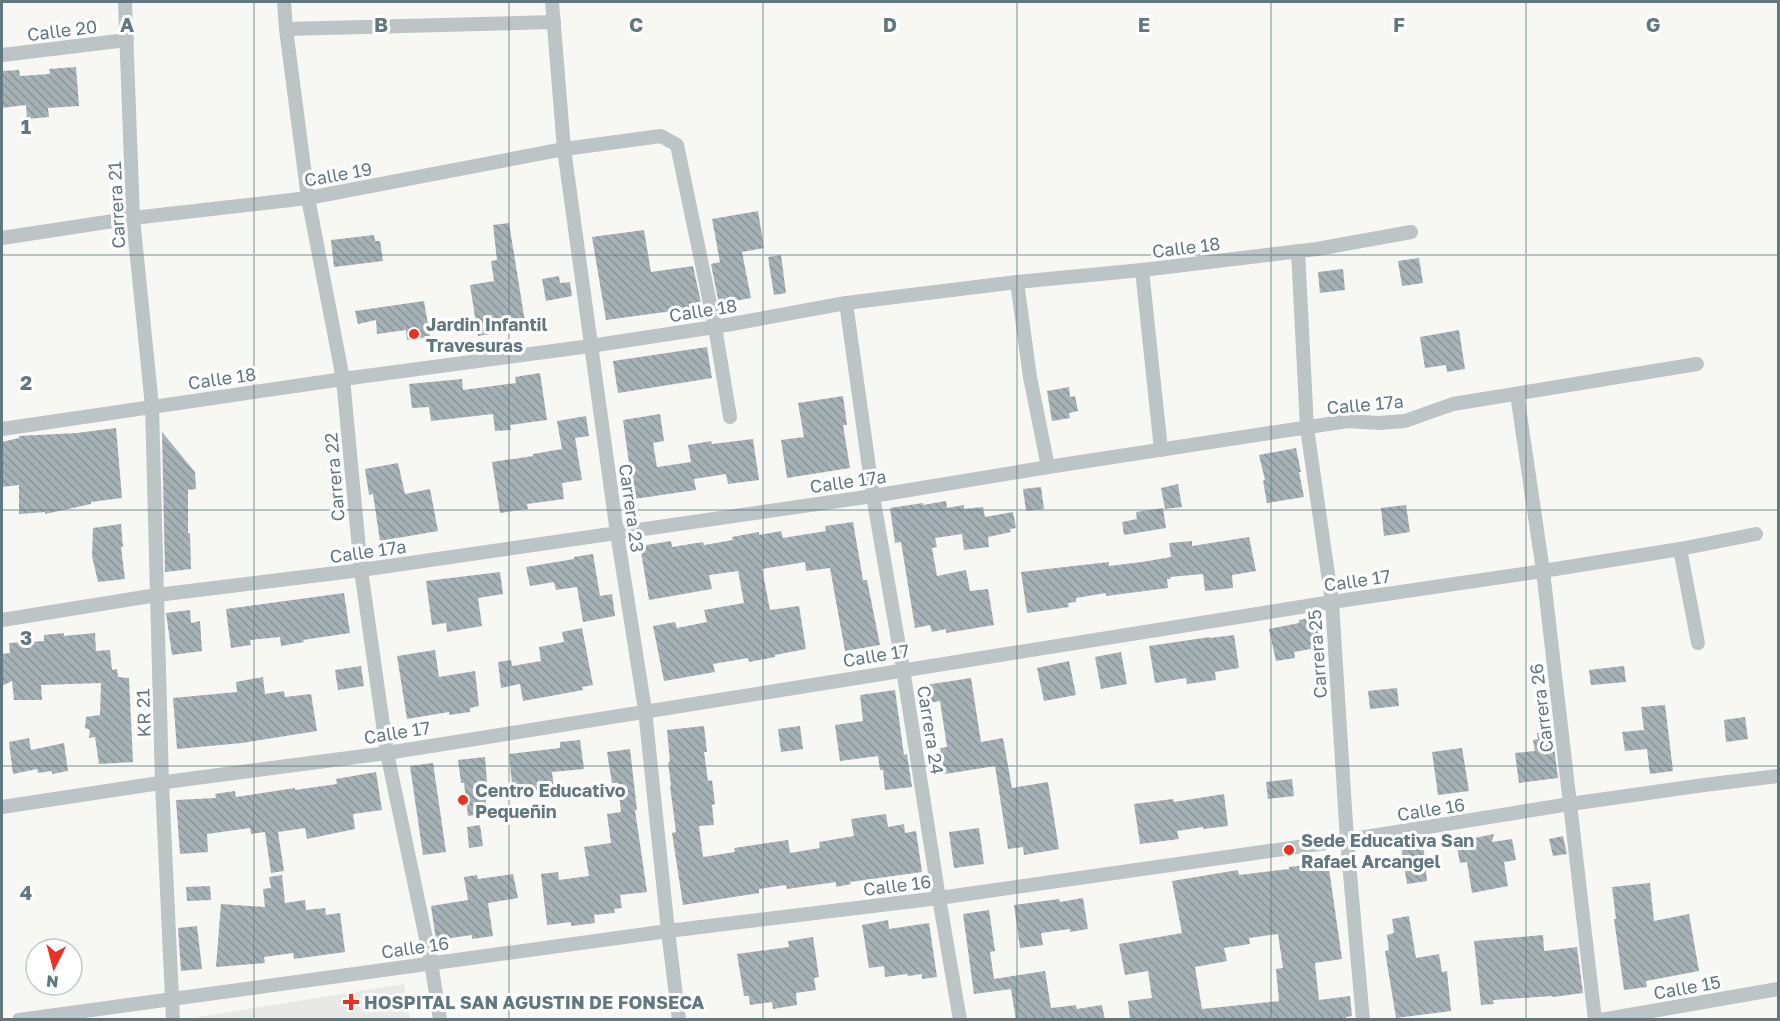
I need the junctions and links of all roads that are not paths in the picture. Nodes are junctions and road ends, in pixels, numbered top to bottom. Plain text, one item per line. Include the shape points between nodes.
1 (125, 2) edge
2 (284, 2) edge
3 (552, 2) edge
4 (554, 22) junction
5 (286, 30) junction
6 (127, 40) junction
7 (2, 55) edge
8 (564, 149) junction
9 (308, 198) junction
10 (133, 218) junction
11 (1411, 232) dead end
12 (2, 238) edge
13 (1298, 250) junction
14 (1142, 270) junction
15 (1017, 282) junction
16 (846, 303) junction
17 (715, 327) junction
18 (590, 346) junction
19 (1697, 364) dead end
20 (343, 379) junction
21 (1517, 394) junction
22 (152, 406) junction
23 (730, 417) dead end
24 (1307, 428) junction
25 (2, 429) edge
26 (1161, 450) junction
27 (1048, 467) junction
28 (873, 496) junction
29 (617, 533) junction
30 (1756, 534) dead end
31 (1680, 549) junction
32 (361, 570) junction
33 (1544, 571) junction
34 (157, 595) junction
35 (1332, 602) junction
36 (2, 620) edge
37 (1698, 643) dead end
38 (903, 669) junction
39 (645, 710) junction
40 (387, 753) junction
41 (1779, 776) edge
42 (162, 783) junction
43 (1570, 804) junction
44 (2, 807) edge
45 (1347, 840) junction
46 (939, 898) junction
47 (668, 931) junction
48 (432, 962) junction
49 (1779, 989) edge
50 (172, 998) junction
51 (19, 1020) edge
52 (173, 1020) edge
53 (440, 1020) edge
54 (679, 1020) edge
55 (960, 1020) edge
56 (1363, 1020) edge
57 (1595, 1020) edge
58 (1601, 1020) edge

1 - 6 street, Carrera 21
2 - 5 street, Carrera 22
3 - 4 street, Carrera 23
4 - 5 street
4 - 8 street, Carrera 23
5 - 9 street, Carrera 22
6 - 7 street, Calle 20
6 - 10 street, Carrera 21
8 - 9 street, Calle 19
8 - 17 street, Calle 19 via 661,136 677,145
8 - 18 street, Carrera 23
9 - 10 street, Calle 19
9 - 20 street, Carrera 22
10 - 12 street, Calle 19
10 - 22 street, Carrera 21
11 - 13 street, Calle 18
13 - 14 street, Calle 18
13 - 24 street, Carrera 25
14 - 15 street, Calle 18
14 - 26 street
15 - 16 street, Calle 18
15 - 27 street
16 - 17 street, Calle 18
16 - 28 street, Carrera 24
17 - 18 street, Calle 18
17 - 23 street
18 - 20 street, Calle 18
18 - 29 street, Carrera 23
19 - 21 street, Calle 17a
20 - 22 street, Calle 18
20 - 32 street, Carrera 22
21 - 24 street, Calle 17a via 1453,404 1405,421 1348,421
21 - 33 street, Carrera 26
22 - 25 street, Calle 18
22 - 34 street, KR 21
24 - 26 street, Calle 17a
24 - 35 street, Carrera 25
26 - 27 street, Calle 17a
27 - 28 street, Calle 17a
28 - 29 street, Calle 17a
28 - 38 street, Carrera 24
29 - 32 street, Calle 17a
29 - 39 street, Carrera 23
30 - 31 street, Calle 17
31 - 33 street, Calle 17
31 - 37 street
32 - 34 street, Calle 17a
32 - 40 street, Carrera 22
33 - 35 street, Calle 17
33 - 43 street, Carrera 26
34 - 36 street, Calle 17a
34 - 42 street, KR 21
35 - 38 street, Calle 17
35 - 45 street, Carrera 25
38 - 39 street, Calle 17
38 - 46 street, Carrera 24
39 - 40 street, Calle 17
39 - 47 street, Carrera 23
40 - 42 street, Calle 17
40 - 48 street, Carrera 22
41 - 43 street, Calle 16
42 - 44 street, Calle 17
42 - 50 street, KR 21
43 - 45 street, Calle 16
43 - 57 street, Carrera 26
45 - 46 street, Calle 16
45 - 56 street, Carrera 25
46 - 47 street, Calle 16
46 - 55 street, Carrera 24
47 - 48 street, Calle 16
47 - 54 street, Carrera 23
48 - 50 street, Calle 16
48 - 53 street, Carrera 22
49 - 58 street, Calle 15
50 - 51 street, Calle 16
50 - 52 street, KR 21

